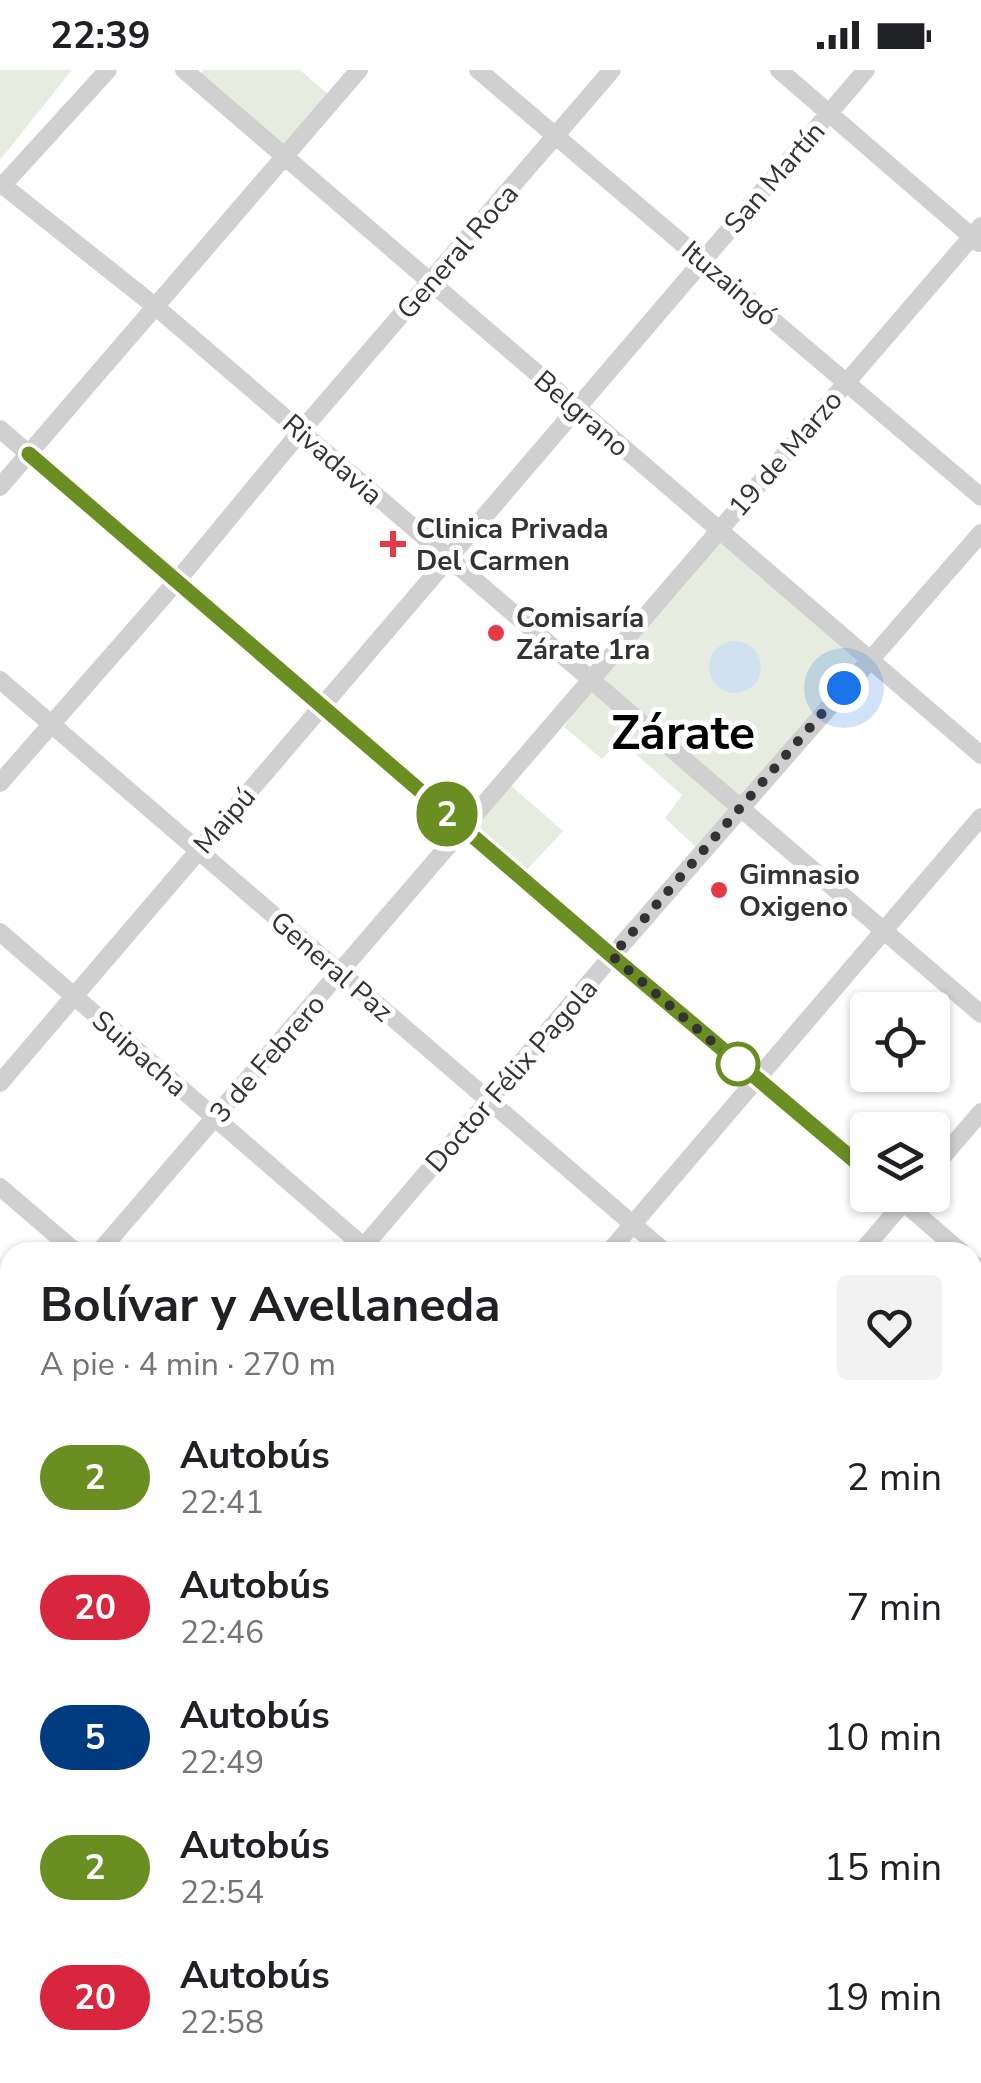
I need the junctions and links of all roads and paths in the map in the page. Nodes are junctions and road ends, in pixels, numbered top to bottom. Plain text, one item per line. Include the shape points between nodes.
1 (108, 70) edge
2 (184, 70) edge
3 (360, 70) edge
4 (478, 70) edge
5 (612, 70) edge
6 (780, 70) edge
7 (866, 70) edge
8 (829, 114) junction
9 (556, 136) junction
10 (284, 158) junction
11 (1, 184) edge
12 (978, 236) edge
13 (703, 260) junction
14 (429, 282) junction
15 (156, 307) junction
16 (847, 382) junction
17 (576, 408) junction
18 (0, 429) edge
19 (301, 431) junction
20 (29, 454) junction
21 (0, 487) edge
22 (981, 497) edge
23 (718, 530) junction
24 (981, 533) edge
25 (448, 558) junction
26 (177, 581) junction
27 (870, 658) junction
28 (0, 680) edge
29 (591, 682) junction
30 (322, 706) junction
31 (50, 724) junction
32 (981, 755) edge
33 (0, 782) edge
34 (742, 808) junction
35 (981, 816) edge
36 (464, 828) junction
37 (198, 850) junction
38 (883, 930) junction
39 (0, 932) edge
40 (612, 956) junction
41 (340, 973) junction
42 (74, 996) junction
43 (981, 1014) edge
44 (757, 1080) junction
45 (0, 1083) edge
46 (488, 1101) junction
47 (981, 1112) edge
48 (214, 1119) junction
49 (950, 1148) edge
50 (850, 1157) edge
51 (0, 1187) edge
52 (892, 1212) edge
53 (918, 1212) edge
54 (633, 1225) junction
55 (64, 1242) edge
56 (108, 1242) edge
57 (355, 1242) edge
58 (371, 1242) edge
59 (618, 1242) edge
60 (653, 1242) edge
61 (870, 1242) edge
62 (950, 1242) edge

1 - 11 street
2 - 10 street, Belgrano
3 - 10 street
4 - 9 street, Ituzaingó
5 - 9 street, General Roca
6 - 8 street
7 - 8 street, San Martín
8 - 12 street
8 - 13 street, San Martín
9 - 13 street, Ituzaingó
9 - 14 street, General Roca
10 - 14 street, Belgrano
10 - 15 street
11 - 15 street, Rivadavia
12 - 16 street, 19 de Marzo
13 - 16 street, Ituzaingó
13 - 17 street, San Martín
14 - 17 street, Belgrano
14 - 19 street, General Roca
15 - 19 street, Rivadavia
15 - 20 street
16 - 22 street, Ituzaingó
16 - 23 street, 19 de Marzo
17 - 23 street, Belgrano
17 - 25 street, San Martín
18 - 20 street
19 - 25 street, Rivadavia
19 - 26 street, General Roca
20 - 21 street
20 - 26 street
23 - 27 street, Belgrano
23 - 29 street, 19 de Marzo
24 - 27 street, Doctor Félix Pagola
25 - 29 street, Rivadavia
25 - 30 street, Maipú
26 - 30 street
26 - 31 street, General Roca
27 - 32 street, Belgrano
27 - 34 street, Doctor Félix Pagola
28 - 31 street, General Paz
29 - 34 street, Rivadavia
29 - 36 street, 3 de Febrero
30 - 36 street
30 - 37 street, Maipú
31 - 33 street, General Roca
31 - 37 street, General Paz
34 - 38 street, Rivadavia
34 - 40 street, Doctor Félix Pagola
35 - 38 street
36 - 40 street
36 - 41 street, 3 de Febrero
37 - 41 street, General Paz
37 - 42 street, Maipú
38 - 43 street, Rivadavia
38 - 44 street
39 - 42 street, Suipacha
40 - 44 street
40 - 46 street, Doctor Félix Pagola
41 - 46 street, General Paz
41 - 48 street, 3 de Febrero
42 - 45 street, Maipú
42 - 48 street, Suipacha
44 - 50 street
44 - 54 street
46 - 54 street, General Paz
46 - 58 street, Doctor Félix Pagola
47 - 49 street
48 - 56 street, 3 de Febrero
48 - 57 street, Suipacha
51 - 55 street
52 - 61 street
53 - 62 street
54 - 59 street
54 - 60 street, General Paz

